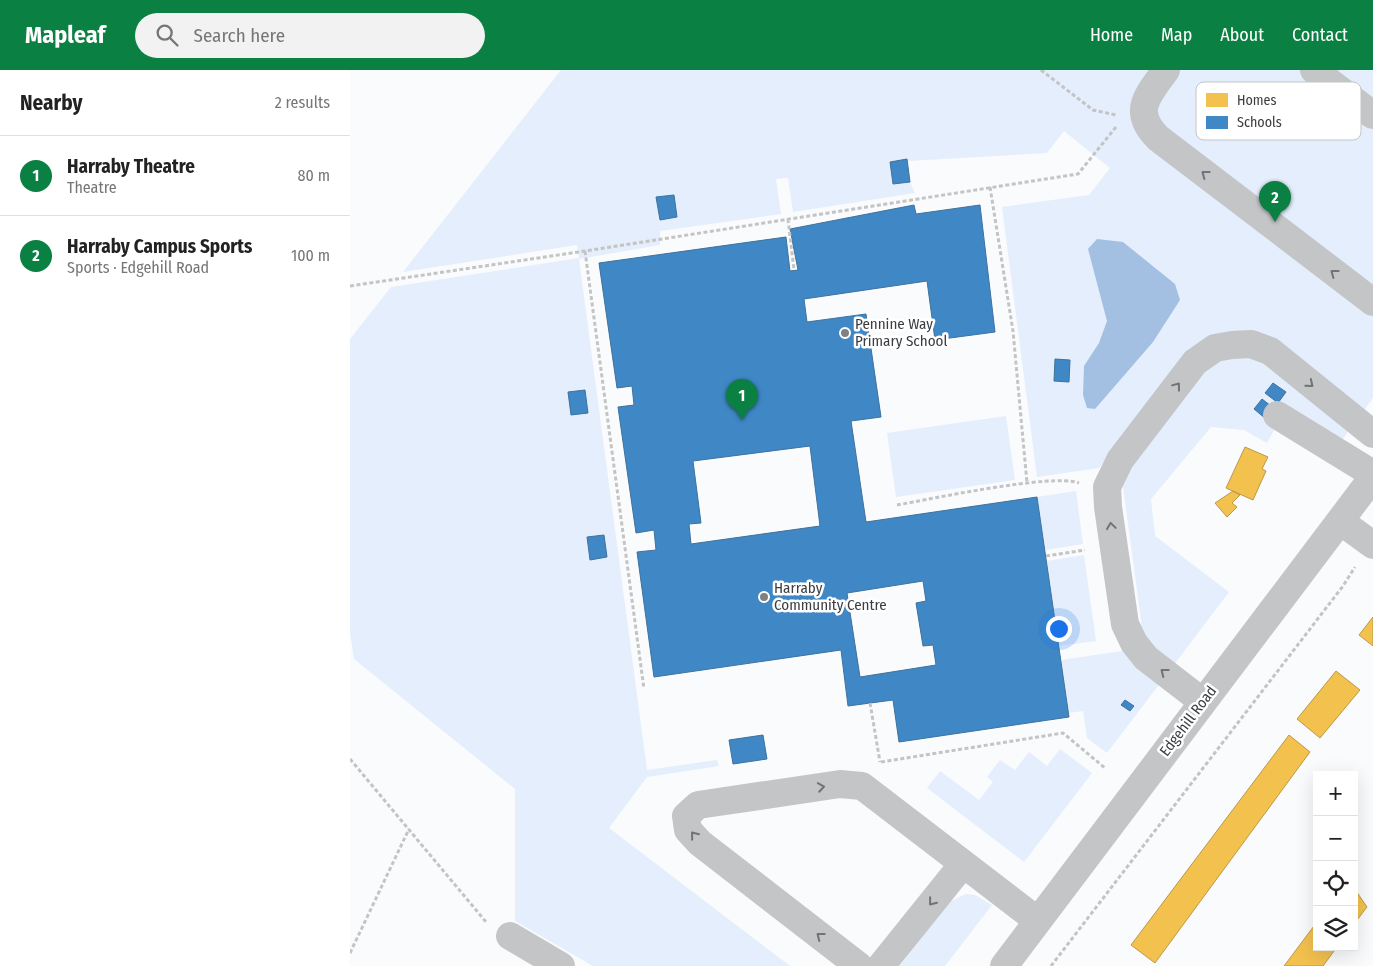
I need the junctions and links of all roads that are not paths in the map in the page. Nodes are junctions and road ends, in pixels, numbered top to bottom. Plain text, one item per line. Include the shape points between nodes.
1 (1166, 70) edge
2 (1314, 70) edge
3 (1330, 82) edge
4 (1361, 106) edge
5 (1373, 115) edge
6 (1373, 302) edge
7 (1277, 415) dead end
8 (1373, 434) edge
9 (1373, 475) edge
10 (1340, 521) junction
11 (1372, 544) edge
12 (1203, 702) junction
13 (963, 864) junction
14 (1038, 921) junction
15 (510, 936) road end
16 (561, 966) edge
17 (859, 966) edge
18 (881, 966) edge
19 (1004, 966) edge

6 -> 1 street via 1148,128 1144,114 1145,98
2 - 3 street
4 - 5 street
7 - 9 street
12 -> 8 street via 1146,658 1124,624 1108,507 1108,487 1120,460 1195,362 1215,348 1232,344 1251,344 1270,351
9 - 10 street, Edgehill Road
10 - 11 street
10 - 12 street, Edgehill Road
12 - 14 street, Edgehill Road
13 - 14 street
17 -> 13 street via 700,843 688,830 686,816 698,805 840,784 862,786
13 -> 18 street
14 - 19 street, Edgehill Road
15 - 16 street

